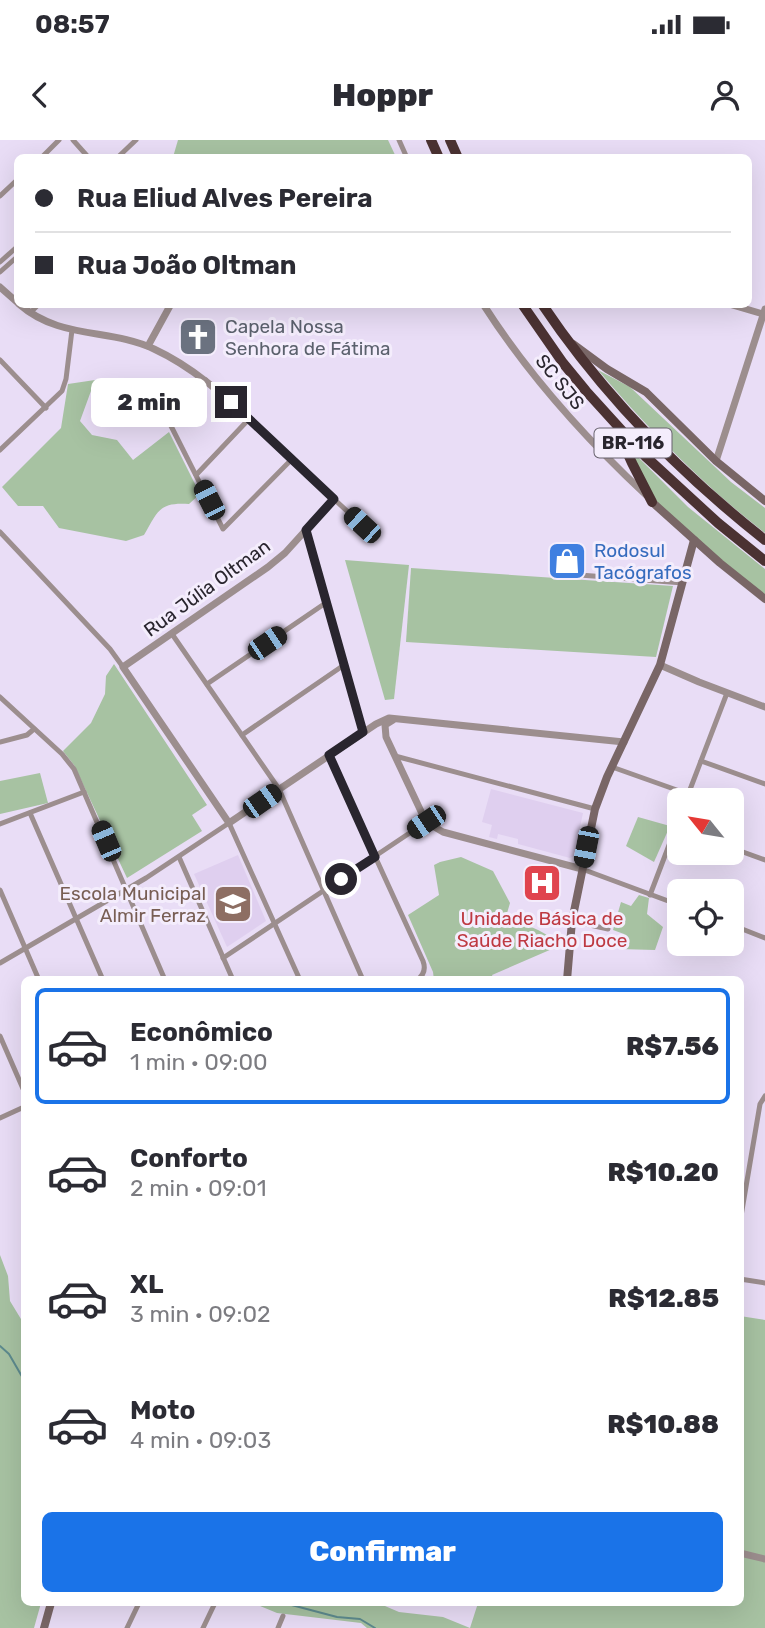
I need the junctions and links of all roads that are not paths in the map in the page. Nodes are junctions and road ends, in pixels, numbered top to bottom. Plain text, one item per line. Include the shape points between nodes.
1 (59, 140) edge
2 (73, 140) edge
3 (135, 140) edge
4 (45, 154) edge
5 (85, 154) edge
6 (121, 154) edge
7 (14, 183) edge
8 (0, 196) edge
9 (14, 250) edge
10 (14, 260) edge
11 (0, 262) edge
12 (0, 272) edge
13 (0, 287) edge
14 (14, 300) edge
15 (23, 308) edge
16 (35, 308) edge
17 (169, 308) edge
18 (486, 308) edge
19 (525, 308) edge
20 (545, 308) edge
21 (746, 308) edge
22 (764, 312) edge
23 (30, 313) junction
24 (72, 330) junction
25 (567, 339) junction
26 (148, 346) junction
27 (0, 360) edge
28 (206, 380) junction
29 (46, 408) junction
30 (249, 419) junction
31 (614, 421) junction
32 (1, 448) edge
33 (292, 459) junction
34 (716, 461) junction
35 (196, 475) junction
36 (334, 499) junction
37 (765, 501) edge
38 (652, 502) junction
39 (362, 525) dead end
40 (306, 530) junction
41 (0, 532) edge
42 (694, 540) junction
43 (765, 540) edge
44 (765, 561) edge
45 (554, 573) dead end
46 (683, 583) junction
47 (765, 599) edge
48 (327, 602) junction
49 (172, 634) junction
50 (345, 665) junction
51 (660, 665) junction
52 (123, 667) junction
53 (207, 684) junction
54 (727, 692) junction
55 (0, 697) edge
56 (765, 706) edge
57 (397, 718) junction
58 (34, 729) junction
59 (363, 732) junction
60 (242, 735) junction
61 (386, 737) junction
62 (0, 742) edge
63 (624, 742) junction
64 (329, 755) junction
65 (395, 756) junction
66 (701, 761) junction
67 (612, 767) junction
68 (765, 784) edge
69 (690, 788) edge
70 (279, 789) junction
71 (667, 789) edge
72 (85, 792) junction
73 (594, 809) junction
74 (30, 813) junction
75 (426, 822) junction
76 (229, 823) junction
77 (0, 824) edge
78 (744, 852) edge
79 (667, 854) edge
80 (179, 857) junction
81 (375, 857) junction
82 (765, 860) edge
83 (582, 869) junction
84 (126, 890) junction
85 (324, 891) junction
86 (1, 892) edge
87 (650, 895) junction
88 (667, 901) edge
89 (76, 919) junction
90 (572, 921) junction
91 (274, 924) junction
92 (608, 929) dead end
93 (744, 929) edge
94 (765, 937) edge
95 (25, 948) junction
96 (223, 958) junction
97 (0, 963) edge
98 (37, 976) edge
99 (101, 976) edge
100 (163, 976) edge
101 (231, 976) edge
102 (298, 976) edge
103 (361, 976) edge
104 (421, 976) edge
105 (567, 976) edge
106 (0, 1036) edge
107 (2, 1048) edge
108 (21, 1085) edge
109 (764, 1097) edge
110 (21, 1108) edge
111 (0, 1118) edge
112 (744, 1198) edge
113 (744, 1280) edge
114 (765, 1283) edge
115 (744, 1554) edge
116 (765, 1559) edge
117 (50, 1606) edge
118 (138, 1606) edge
119 (214, 1606) edge
120 (283, 1616) dead end
121 (44, 1628) edge
122 (127, 1628) edge
123 (203, 1628) edge
124 (278, 1628) edge

1 - 4 street
2 - 5 street
3 - 6 street
7 - 8 street
9 - 11 street
10 - 12 street
13 - 14 street
15 - 23 street
16 - 23 street
17 - 26 street
18 - 38 street, SC SJS via 557,405
19 - 31 highway, BR-116 via 563,363
20 - 25 highway, BR-116
21 - 22 street
22 - 34 street
23 - 24 street
24 - 26 street
24 - 29 street via 65,385
25 - 34 main road via 646,392
25 - 43 highway, BR-116 via 618,403 667,454
26 - 28 street
27 - 29 street
28 - 30 street
28 - 35 street via 169,420
29 - 32 street
30 - 33 street
30 - 35 street
31 - 38 highway
31 - 44 highway, BR-116 via 680,489
33 - 35 street via 223,529
33 - 36 street
34 - 37 main road
36 - 39 street
36 - 40 street, Rua Júlia Oltman
38 - 42 main road
40 - 48 street
40 - 49 street, Rua Júlia Oltman via 268,567
41 - 52 street
42 - 46 main road
42 - 47 main road
45 - 46 street
46 - 51 main road
48 - 50 street
48 - 53 street
49 - 52 street, Rua Júlia Oltman
49 - 53 street
50 - 59 street
50 - 60 street
51 - 54 street
51 - 63 main road
52 - 76 street
53 - 60 street
54 - 56 street
54 - 66 street
55 - 58 street
57 - 59 street via 382,720
57 - 61 street via 385,725
57 - 63 street
58 - 62 street
58 - 72 street via 67,759
59 - 61 street via 374,729
59 - 64 street
60 - 70 street
61 - 65 street
63 - 67 main road
64 - 70 street
64 - 81 street
65 - 73 street
65 - 75 street
66 - 68 street
66 - 69 street
67 - 71 street
67 - 73 main road
70 - 76 street
70 - 85 street
72 - 74 street
72 - 84 street
73 - 83 main road
74 - 77 street
74 - 89 street
75 - 81 street
75 - 83 street via 443,832
76 - 80 street
76 - 91 street
78 - 82 street
79 - 87 street
80 - 84 street
80 - 96 street
81 - 85 street
81 - 104 street via 423,961
83 - 87 street
83 - 90 main road
84 - 89 street
84 - 100 street
85 - 91 street
85 - 103 street
86 - 95 street
87 - 88 street
89 - 95 street
89 - 99 street
90 - 92 street
90 - 105 main road
91 - 96 street
91 - 102 street
93 - 94 street
95 - 97 street
95 - 98 street
96 - 101 street
106 - 107 street
107 - 108 street
109 - 112 street
110 - 111 street
113 - 114 street
115 - 116 street
117 - 121 main road
118 - 122 street
119 - 123 street
120 - 124 street

